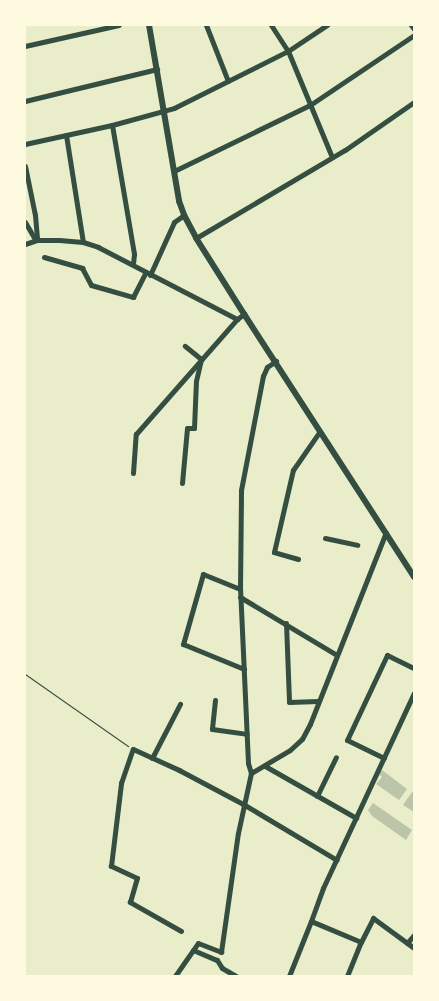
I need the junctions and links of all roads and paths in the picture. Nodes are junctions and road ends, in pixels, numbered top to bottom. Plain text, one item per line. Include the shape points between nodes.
1 (119, 25) edge
2 (149, 25) edge
3 (206, 25) edge
4 (271, 25) edge
5 (327, 25) edge
6 (411, 25) edge
7 (414, 29) edge
8 (414, 35) edge
9 (25, 46) edge
10 (288, 51) junction
11 (157, 70) junction
12 (228, 81) junction
13 (25, 101) edge
14 (414, 102) edge
15 (310, 105) junction
16 (164, 111) junction
17 (112, 125) junction
18 (66, 135) junction
19 (25, 144) edge
20 (332, 157) junction
21 (25, 166) edge
22 (174, 171) junction
23 (184, 215) junction
24 (25, 222) edge
25 (196, 238) junction
26 (37, 240) junction
27 (84, 242) junction
28 (25, 244) edge
29 (44, 257) dead end
30 (133, 264) junction
31 (148, 273) junction
32 (244, 314) junction
33 (237, 319) junction
34 (185, 346) dead end
35 (201, 360) junction
36 (276, 361) junction
37 (320, 431) junction
38 (133, 473) dead end
39 (182, 482) dead end
40 (386, 532) junction
41 (324, 538) dead end
42 (357, 545) dead end
43 (298, 559) dead end
44 (414, 577) edge
45 (240, 589) junction
46 (240, 597) junction
47 (286, 623) junction
48 (338, 655) junction
49 (414, 668) edge
50 (244, 669) junction
51 (25, 674) edge
52 (414, 693) edge
53 (215, 700) dead end
54 (318, 701) junction
55 (180, 704) dead end
56 (247, 734) junction
57 (133, 749) junction
58 (336, 757) dead end
59 (152, 758) junction
60 (384, 758) junction
61 (264, 766) junction
62 (251, 773) junction
63 (317, 796) junction
64 (243, 804) junction
65 (356, 818) junction
66 (337, 860) junction
67 (311, 921) junction
68 (181, 931) dead end
69 (414, 935) edge
70 (361, 942) junction
71 (407, 943) junction
72 (414, 948) edge
73 (193, 950) junction
74 (221, 952) junction
75 (217, 960) junction
76 (175, 976) edge
77 (236, 976) edge
78 (289, 976) edge
79 (347, 976) edge

1 - 9 street
2 - 11 street
3 - 12 street
4 - 10 street
5 - 10 street
6 - 7 street
8 - 15 street
10 - 12 street
10 - 15 street
11 - 13 street
11 - 16 street
12 - 16 street
14 - 20 street
15 - 20 street
15 - 22 street
16 - 17 street
16 - 22 street
17 - 18 street
17 - 30 street
18 - 19 street
18 - 27 street
20 - 25 street
21 - 26 street
22 - 23 street
23 - 25 street
23 - 31 street via 174,222
24 - 26 street
25 - 32 street
26 - 27 street
26 - 28 street
27 - 30 street
29 - 31 street via 82,268 91,284 133,297
30 - 31 street
31 - 33 street
32 - 33 street
32 - 36 street
33 - 35 street
34 - 35 street
35 - 38 street via 136,434
35 - 39 street via 196,381 194,428 187,428
36 - 37 street
36 - 45 street via 267,367 263,376 241,490
37 - 40 street
37 - 43 street via 293,470 274,552
40 - 44 street
40 - 48 street
41 - 42 street
45 - 46 street
45 - 50 street via 203,574 183,644
46 - 47 street
46 - 50 street
47 - 48 street
47 - 54 street via 289,702
48 - 54 street
49 - 60 street via 387,655 347,740
50 - 56 street
51 - 57 path
52 - 60 street
53 - 56 street via 212,729
54 - 61 street via 302,739
55 - 59 street
56 - 62 street
57 - 59 street
57 - 68 street via 121,783 111,866 137,878 130,902
58 - 63 street
59 - 64 street
60 - 65 street
61 - 62 street
61 - 63 street
62 - 64 street
63 - 65 street
64 - 66 street
64 - 74 street
65 - 66 street
66 - 67 street
67 - 70 street
67 - 78 street
69 - 71 street
70 - 71 street via 373,918
70 - 79 street
71 - 72 street
73 - 74 street via 198,943
73 - 75 street
73 - 76 street
74 - 75 street
75 - 77 street via 222,968

